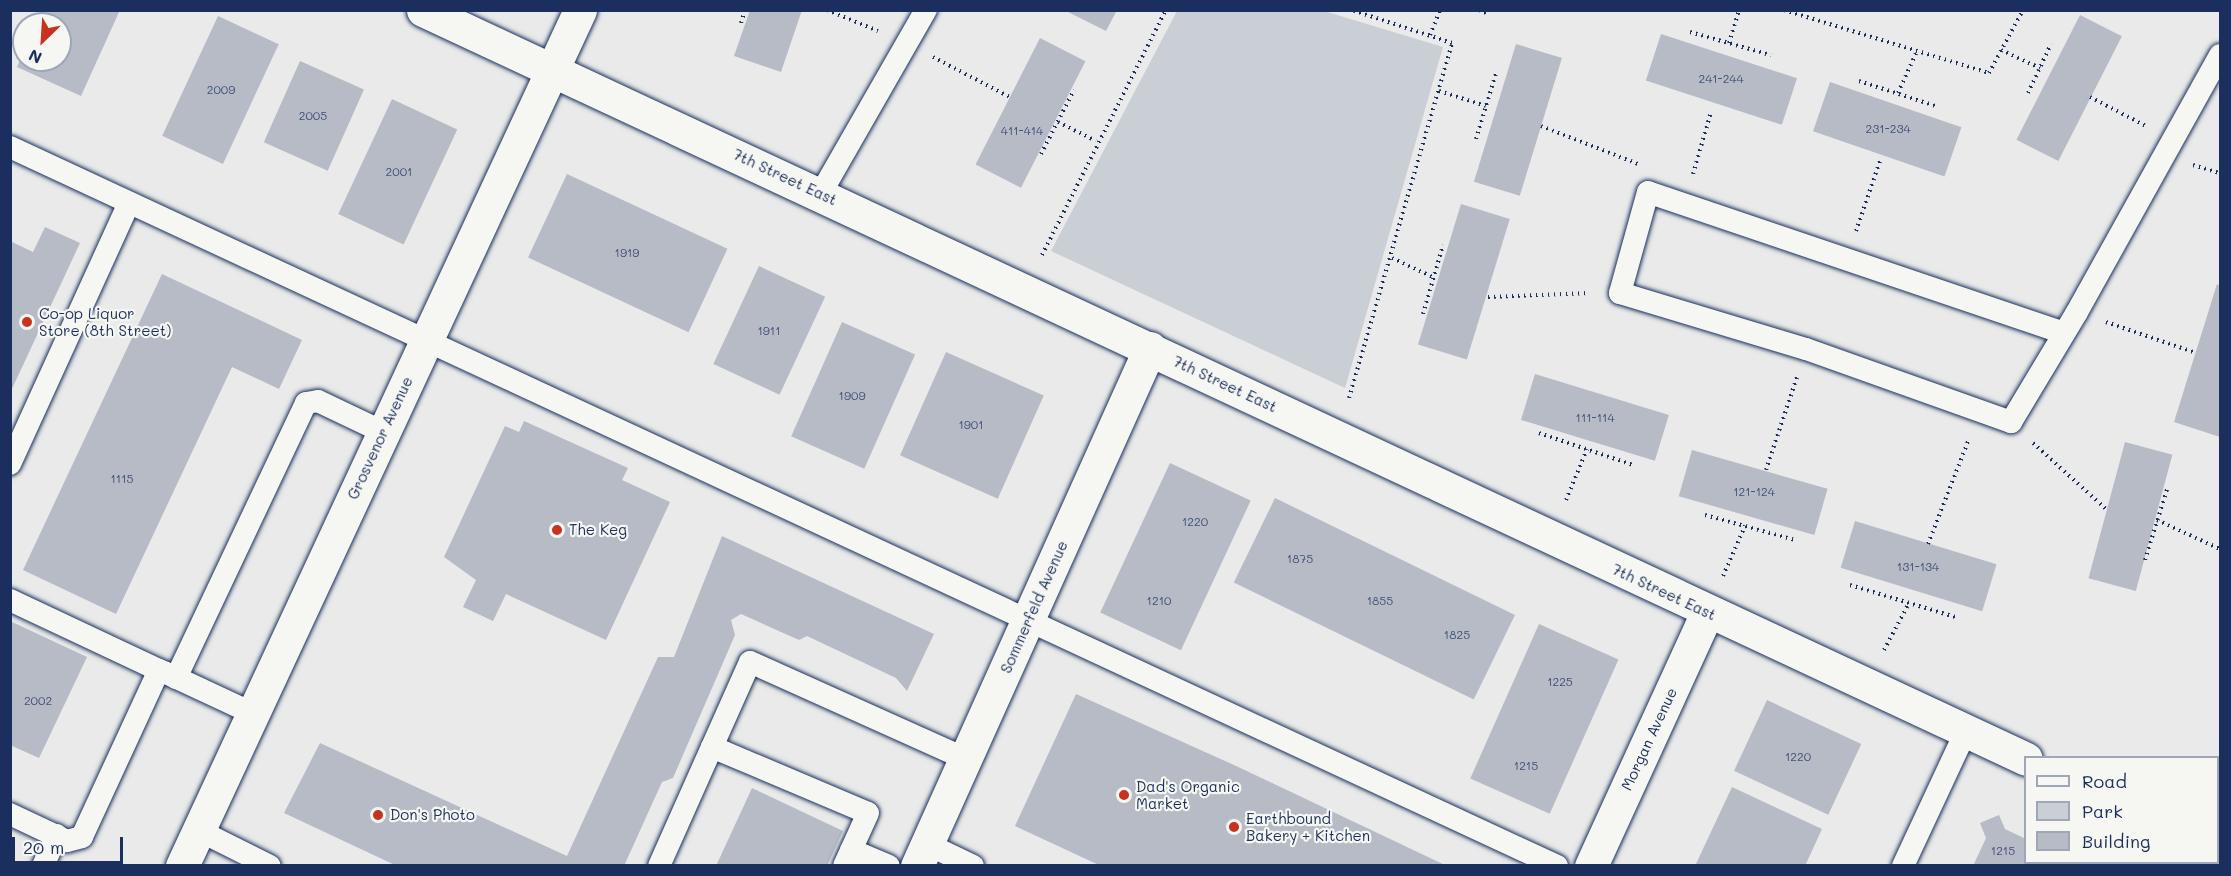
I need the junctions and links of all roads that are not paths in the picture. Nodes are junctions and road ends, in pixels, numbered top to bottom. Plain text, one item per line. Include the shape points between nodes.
1 (423, 10) edge
2 (580, 10) edge
3 (926, 10) edge
4 (2220, 55) edge
5 (553, 71) junction
6 (10, 147) edge
7 (821, 193) junction
8 (129, 203) junction
9 (2064, 333) junction
10 (425, 342) junction
11 (1150, 348) junction
12 (383, 432) junction
13 (10, 464) edge
14 (10, 600) edge
15 (1707, 613) junction
16 (1028, 622) junction
17 (168, 674) junction
18 (252, 713) junction
19 (1966, 731) junction
20 (712, 747) junction
21 (966, 759) junction
22 (2024, 759) edge
23 (10, 814) edge
24 (198, 830) junction
25 (57, 835) junction
26 (922, 855) edge
27 (848, 858) edge
28 (43, 866) edge
29 (182, 866) edge
30 (270, 866) edge
31 (659, 866) edge
32 (889, 866) edge
33 (973, 866) edge
34 (1557, 866) edge
35 (1591, 866) edge
36 (1903, 866) edge

1 - 5 street, 7th Street East
2 - 5 street, Grosvenor Avenue
3 - 7 lane
4 - 9 lane
5 - 7 street, 7th Street East
5 - 10 street, Grosvenor Avenue
6 - 8 lane
7 - 11 street, 7th Street East
8 - 10 lane
8 - 13 lane
9 - 9 lane via 1648,192 1620,293 1806,349 2011,422
10 - 12 street, Grosvenor Avenue
10 - 16 lane
11 - 15 street, 7th Street East
11 - 16 street, Sommerfeld Avenue
12 - 17 lane via 318,401 306,403
12 - 18 street, Grosvenor Avenue
14 - 17 lane
15 - 19 street, 7th Street East
15 - 35 street, Morgan Avenue
16 - 21 street, Sommerfeld Avenue
16 - 34 lane
17 - 18 lane
17 - 25 lane via 82,837 68,841
18 - 24 street, Grosvenor Avenue
19 - 22 street, 7th Street East
19 - 36 lane
20 - 21 lane via 750,662
20 - 27 lane via 868,813
20 - 31 lane
21 - 26 street, Sommerfeld Avenue
23 - 25 lane
24 - 29 street, Grosvenor Avenue
24 - 30 lane
25 - 28 lane
26 - 33 lane
27 - 32 lane

